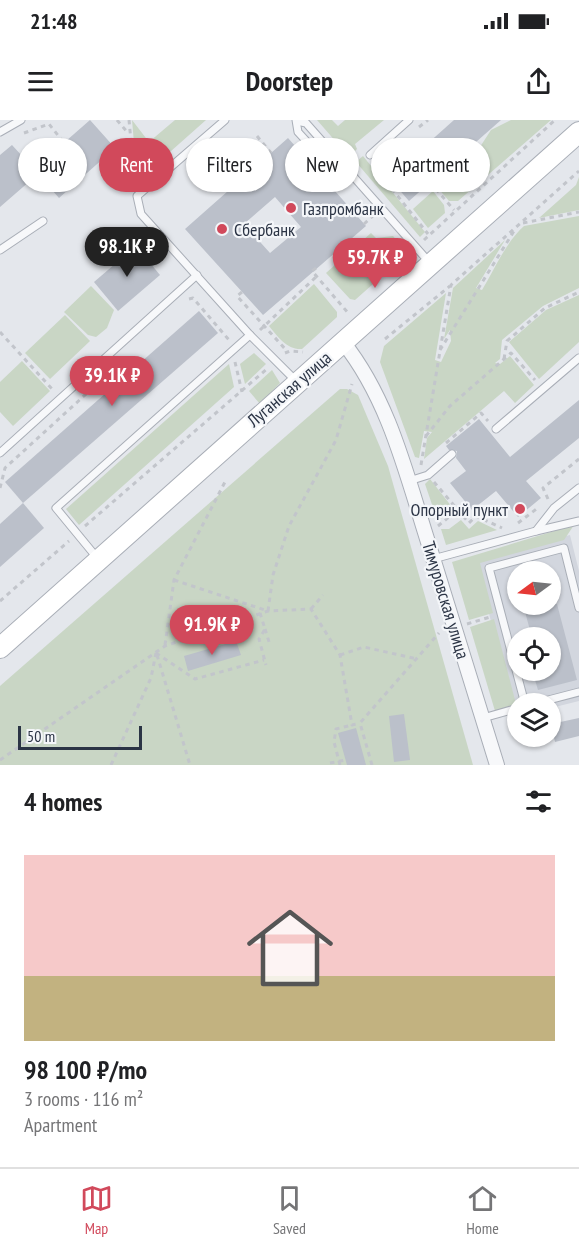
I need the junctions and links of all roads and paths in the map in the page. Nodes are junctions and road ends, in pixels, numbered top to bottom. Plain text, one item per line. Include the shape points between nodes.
1 (21, 120) edge
2 (117, 120) edge
3 (129, 120) edge
4 (225, 120) edge
5 (409, 120) edge
6 (297, 121) edge
7 (0, 132) edge
8 (579, 132) edge
9 (129, 134) junction
10 (20, 135) dead end
11 (393, 135) junction
12 (60, 138) edge
13 (129, 138) edge
14 (304, 138) edge
15 (396, 138) edge
16 (370, 155) dead end
17 (579, 171) edge
18 (394, 192) edge
19 (439, 192) edge
20 (454, 210) dead end
21 (579, 212) edge
22 (43, 221) dead end
23 (521, 223) junction
24 (517, 227) junction
25 (428, 234) dead end
26 (0, 250) edge
27 (430, 264) junction
28 (316, 268) dead end
29 (197, 275) junction
30 (317, 276) junction
31 (451, 285) junction
32 (242, 292) dead end
33 (579, 292) edge
34 (188, 299) dead end
35 (349, 314) dead end
36 (264, 326) junction
37 (0, 332) edge
38 (251, 336) junction
39 (385, 339) dead end
40 (343, 342) junction
41 (234, 350) junction
42 (287, 351) dead end
43 (438, 353) junction
44 (579, 358) edge
45 (504, 359) junction
46 (269, 367) dead end
47 (527, 371) dead end
48 (101, 380) dead end
49 (297, 382) junction
50 (352, 384) dead end
51 (242, 392) junction
52 (60, 398) junction
53 (496, 429) joint
54 (425, 438) junction
55 (439, 449) dead end
56 (0, 453) edge
57 (452, 454) dead end
58 (431, 456) dead end
59 (579, 459) edge
60 (422, 464) junction
61 (416, 467) dead end
62 (428, 475) junction
63 (226, 480) dead end
64 (409, 481) junction
65 (0, 488) edge
66 (579, 488) edge
67 (466, 503) dead end
68 (458, 510) junction
69 (579, 521) edge
70 (437, 527) dead end
71 (508, 531) junction
72 (536, 531) junction
73 (77, 533) junction
74 (503, 534) dead end
75 (518, 536) junction
76 (98, 559) junction
77 (433, 559) junction
78 (174, 580) junction
79 (323, 596) dead end
80 (0, 601) edge
81 (579, 608) edge
82 (312, 609) junction
83 (268, 611) junction
84 (260, 613) junction
85 (490, 617) dead end
86 (474, 623) dead end
87 (265, 629) junction
88 (439, 633) dead end
89 (270, 645) dead end
90 (165, 646) junction
91 (0, 648) edge
92 (156, 653) junction
93 (340, 655) junction
94 (418, 659) junction
95 (264, 660) junction
96 (266, 665) dead end
97 (579, 692) edge
98 (522, 693) edge
99 (561, 697) edge
100 (507, 711) edge
101 (483, 718) junction
102 (360, 723) junction
103 (352, 725) junction
104 (0, 760) edge
105 (346, 760) dead end
106 (330, 763) dead end
107 (340, 763) edge
108 (111, 765) edge
109 (190, 765) edge
110 (372, 765) edge
111 (497, 765) edge

1 - 7 lane
2 - 9 path
3 - 9 path
4 - 29 lane via 137,196 141,214
5 - 11 lane
6 - 14 lane via 298,132
6 - 27 lane via 306,123
8 - 27 main road, Луганская улица
9 - 13 path
10 - 12 path via 49,124
11 - 15 path
11 - 16 lane
17 - 23 path
18 - 25 path
19 - 20 path
21 - 23 path
22 - 26 lane
23 - 24 path
24 - 31 path
24 - 43 path
27 - 40 main road, Луганская улица
28 - 30 path via 312,271
29 - 38 lane
29 - 52 lane
30 - 35 path
30 - 36 path
31 - 39 path
31 - 43 path
32 - 36 path via 237,296
33 - 45 path via 545,308 507,341
34 - 41 path via 193,298
36 - 38 path
36 - 42 path
37 - 52 path
38 - 41 lane
38 - 49 lane
40 - 49 main road, Луганская улица
40 - 64 street, Тимуровская улица via 379,396
41 - 51 path
41 - 73 lane via 56,508
43 - 54 path
44 - 53 lane
45 - 47 path via 511,353
45 - 54 path via 450,406
46 - 51 path
48 - 65 path via 5,468
49 - 76 main road, Луганская улица
50 - 83 path via 336,440 289,526 273,574
51 - 73 path
52 - 56 lane
53 - 55 path via 481,413
54 - 60 path
57 - 62 lane
58 - 60 path
59 - 71 path via 543,488 548,501
60 - 61 path
62 - 64 lane
62 - 68 path
63 - 78 path
64 - 77 street, Тимуровская улица
66 - 72 lane via 554,508
67 - 68 path
68 - 70 path
68 - 71 path via 469,522 476,516
69 - 72 lane
71 - 74 path
71 - 75 path
72 - 75 lane
73 - 76 lane
73 - 80 path
75 - 77 lane
76 - 91 main road, Луганская улица
77 - 101 street, Тимуровская улица
78 - 83 path
78 - 90 path
79 - 82 path
81 - 98 lane via 564,548 489,568
82 - 83 path
82 - 93 path
83 - 84 path
84 - 87 path
84 - 90 path
85 - 86 path
87 - 89 path
87 - 95 path via 259,639
88 - 94 path
90 - 92 path
92 - 95 path via 195,679
92 - 104 path
92 - 108 path via 151,678
92 - 109 path
93 - 94 path via 364,647
93 - 103 path
94 - 102 path
95 - 96 path
97 - 99 lane
100 - 101 lane
101 - 111 street, Тимуровская улица
102 - 103 path
102 - 110 path
103 - 107 path via 336,729 334,742
105 - 107 path
106 - 107 path

